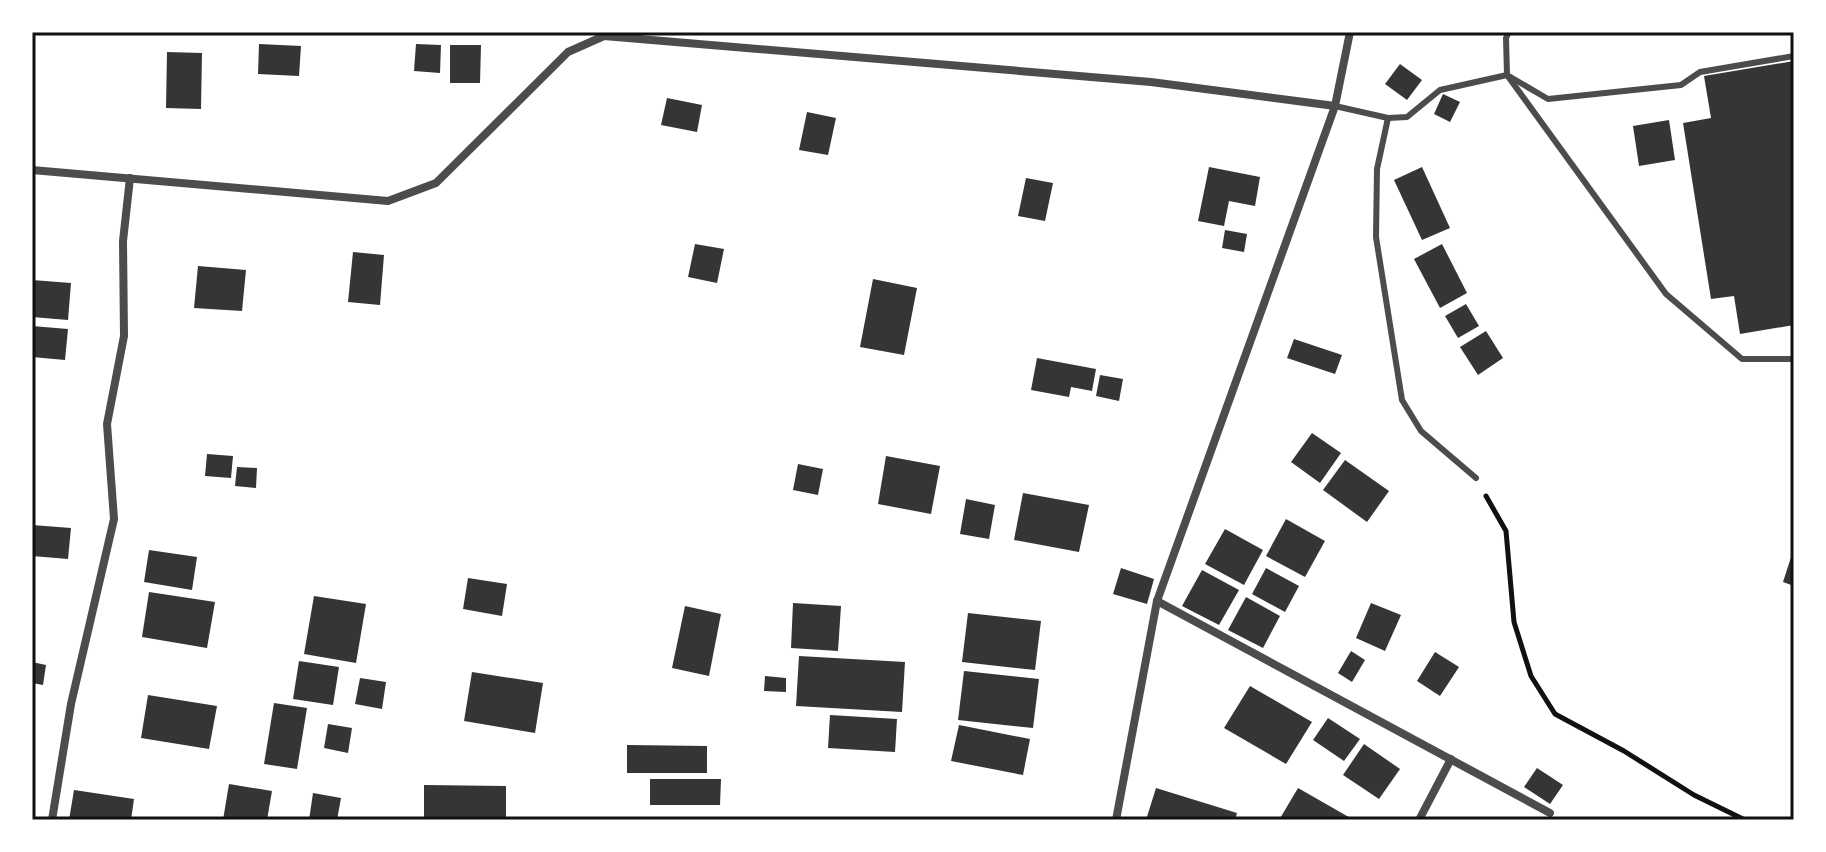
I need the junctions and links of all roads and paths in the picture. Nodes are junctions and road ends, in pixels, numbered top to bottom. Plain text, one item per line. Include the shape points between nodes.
1 (1350, 32) edge
2 (1509, 32) edge
3 (1794, 56) edge
4 (1507, 75) junction
5 (1335, 106) junction
6 (1388, 118) junction
7 (32, 170) edge
8 (130, 178) junction
9 (1794, 359) edge
10 (1476, 478) joint
11 (1157, 601) junction
12 (1451, 759) junction
13 (1550, 813) dead end
14 (52, 820) edge
15 (1116, 820) edge
16 (1419, 820) edge
17 (1745, 820) edge

1 - 5 street
2 - 4 lane
3 - 4 lane via 1700,72 1681,85 1548,99
4 - 6 lane via 1440,90 1407,117
4 - 9 lane via 1666,294 1742,359
5 - 6 lane
5 - 8 street via 1151,82 604,36 568,52 436,183 388,201
5 - 11 street
6 - 10 lane via 1377,169 1376,237 1402,400 1421,431
7 - 8 street
8 - 14 street via 123,241 124,336 107,424 114,519 71,704
10 - 17 path via 1506,531 1514,622 1531,676 1555,714
11 - 12 street
11 - 15 street
12 - 13 street
12 - 16 street

